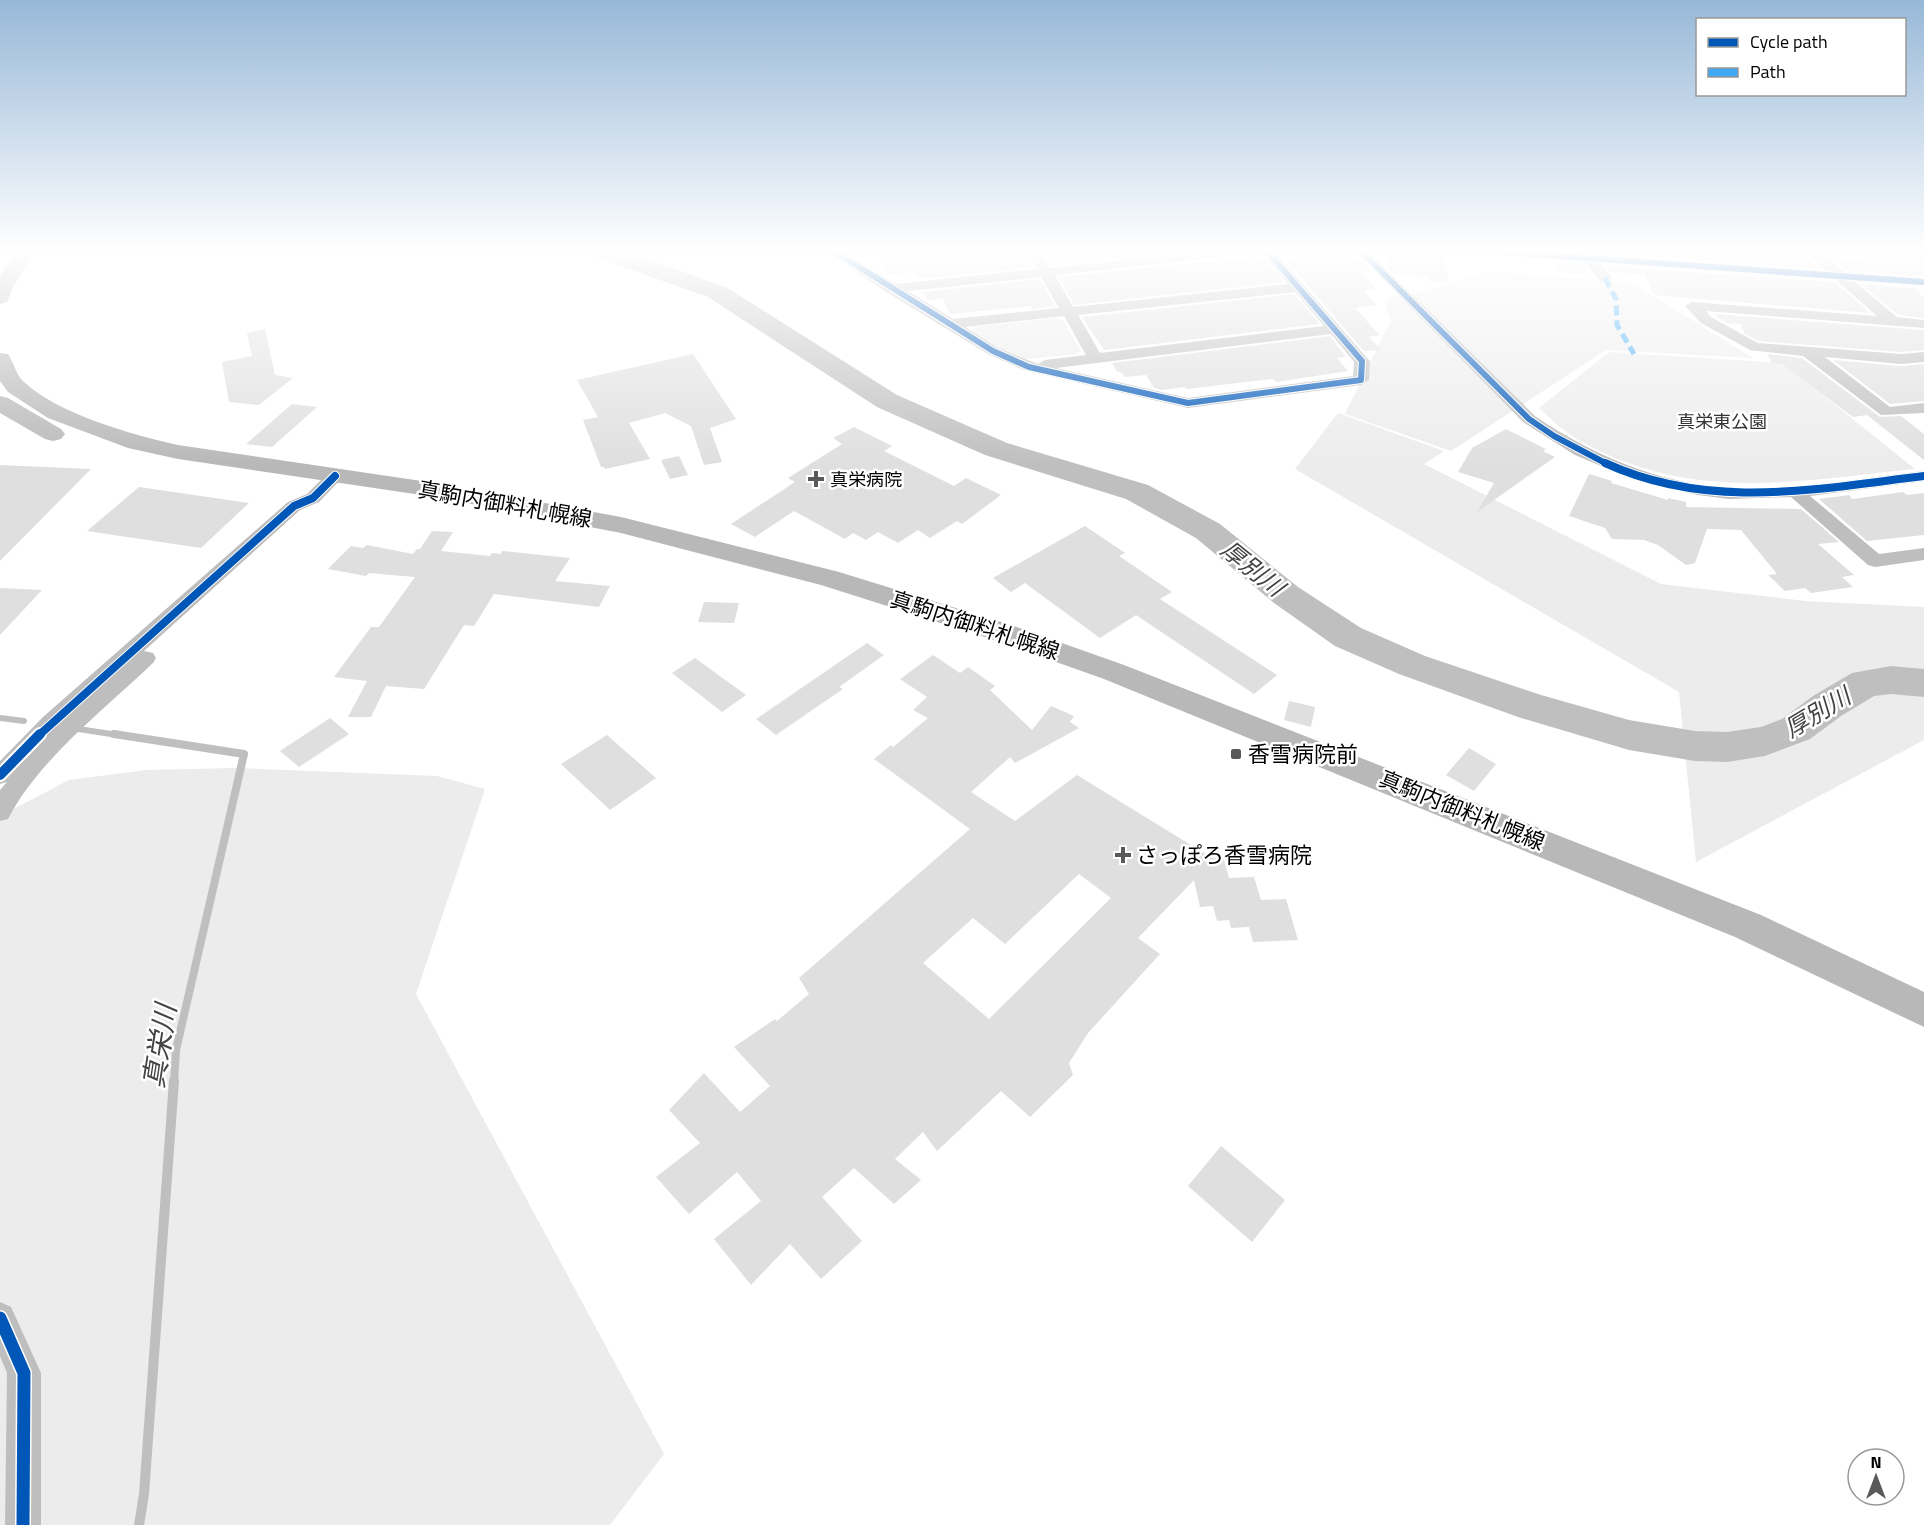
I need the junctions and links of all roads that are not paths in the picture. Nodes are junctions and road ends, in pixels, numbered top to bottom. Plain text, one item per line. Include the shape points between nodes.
1 (961, 323) edge
2 (1074, 323) edge
3 (1329, 323) edge
4 (1432, 323) edge
5 (1712, 323) edge
6 (952, 324) joint
7 (1334, 329) junction
8 (1808, 352) junction
9 (1924, 357) edge
10 (0, 358) edge
11 (1096, 359) junction
12 (1029, 367) junction
13 (5, 394) edge
14 (1924, 408) edge
15 (1924, 476) edge
16 (324, 486) junction
17 (1794, 491) junction
18 (1924, 554) edge
19 (0, 775) edge
20 (0, 812) edge
21 (1924, 1010) edge
22 (1924, 1034) edge
23 (0, 1318) edge
24 (23, 1525) edge

1 - 6 street
2 - 11 street
3 - 7 street
4 - 17 street via 1529,419 1592,459 1689,488 1724,493
5 - 8 street via 1755,346
6 - 12 street via 993,351
7 - 11 street
7 - 12 street via 1362,362 1361,380 1188,403
8 - 9 street
8 - 14 street via 1887,412
10 - 13 main road, 真駒内御料札幌線 via 7,375
11 - 12 street
13 - 16 main road, 真駒内御料札幌線 via 52,434 94,448
15 - 17 street
16 - 19 street via 285,514 51,723
16 - 20 street via 308,509 42,754 4,801
16 - 21 main road, 真駒内御料札幌線 via 457,494 621,525 829,578 1004,633 1114,672 1748,926
16 - 22 main road, 真駒内御料札幌線 via 483,511 635,543 740,569 1000,648 1122,692 1744,947
17 - 18 street via 1875,561
23 - 24 street via 24,1373

